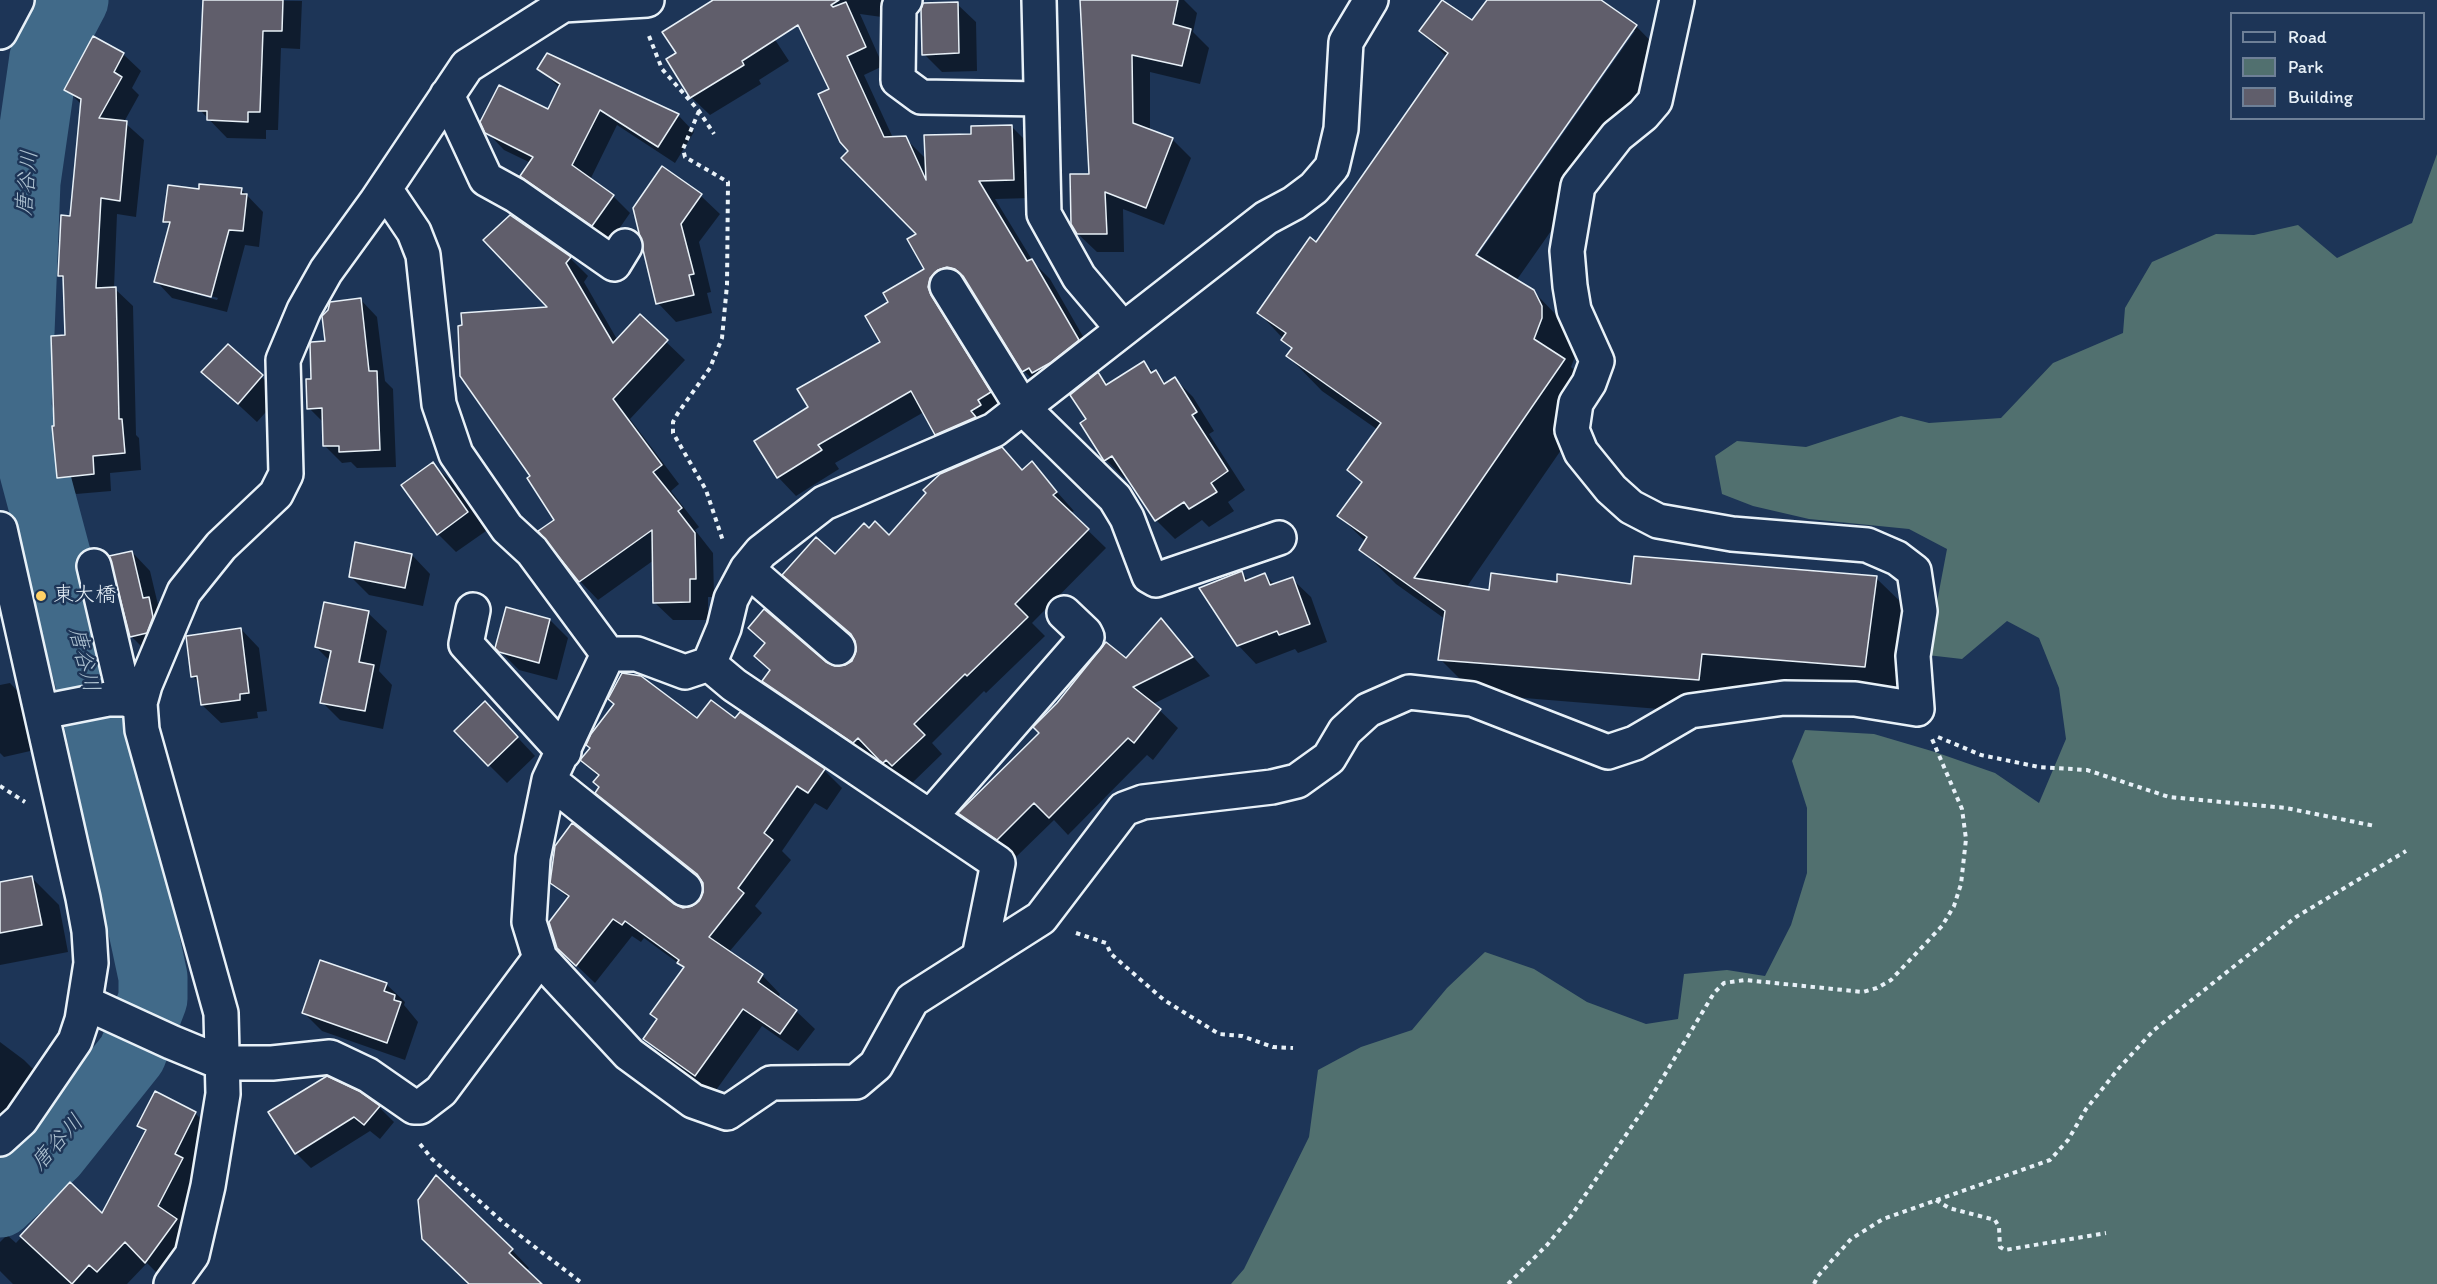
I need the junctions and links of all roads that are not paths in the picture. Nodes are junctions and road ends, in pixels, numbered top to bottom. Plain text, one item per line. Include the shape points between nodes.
1 (16, 0) edge
2 (647, 0) edge
3 (905, 0) edge
4 (1039, 0) edge
5 (1371, 0) edge
6 (1677, 0) edge
7 (0, 32) edge
8 (447, 95) junction
9 (1041, 99) junction
10 (385, 189) junction
11 (625, 246) dead end
12 (947, 286) dead end
13 (1123, 329) junction
14 (1022, 407) junction
15 (0, 529) edge
16 (1279, 538) dead end
17 (94, 566) dead end
18 (744, 575) junction
19 (473, 610) dead end
20 (1064, 613) dead end
21 (838, 648) dead end
22 (608, 654) junction
23 (709, 664) junction
24 (124, 701) junction
25 (56, 709) junction
26 (564, 752) junction
27 (549, 780) junction
28 (930, 817) junction
29 (685, 888) dead end
30 (979, 957) junction
31 (540, 958) junction
32 (86, 1003) junction
33 (222, 1063) junction
34 (0, 1139) edge
35 (171, 1284) edge

1 - 7 street
2 - 8 street via 563,5 467,66
3 - 9 street via 899,7 898,80 921,97
4 - 9 street
5 - 13 street via 1346,42 1341,129 1332,167 1314,188 1266,218
6 - 30 street via 1654,101 1617,136 1578,186 1568,251 1570,285 1575,310 1597,362 1576,403 1572,430 1581,452 1611,489 1631,507 1659,522 1732,534 1867,545 1897,558 1914,571 1920,611 1913,656 1917,709 1855,699 1772,699 1690,711 1608,753 1472,699 1409,692 1368,710 1345,731 1329,759 1297,781 1143,802 1124,809 1041,918
8 - 10 street
8 - 11 street via 486,179 614,264
9 - 13 street via 1044,214 1079,277
10 - 22 street via 414,232 423,255 439,404 456,454 507,528 532,551
10 - 24 street via 321,281 283,360 286,474 276,494 221,546 184,592
12 - 14 street
13 - 14 street
14 - 16 street via 1116,498 1149,576 1156,580
14 - 18 street via 994,430 824,503 761,552
15 - 25 street
17 - 24 street
18 - 21 street
18 - 23 street via 731,599
19 - 26 street via 466,644
20 - 28 street via 1086,637
22 - 23 street via 637,654 685,672
22 - 26 street
23 - 28 street via 734,685
24 - 25 street
24 - 33 street via 142,730 221,1013
25 - 32 street via 89,931 91,963
26 - 27 street
27 - 29 street
27 - 31 street via 533,858 528,922
28 - 30 street via 998,864
30 - 31 street via 912,1000 876,1065 856,1082 771,1083 727,1113 693,1101 629,1054
31 - 33 street via 441,1091 420,1107 330,1057
32 - 33 street
32 - 34 street via 75,1041 21,1120
33 - 35 street via 223,1094 208,1186 192,1255

